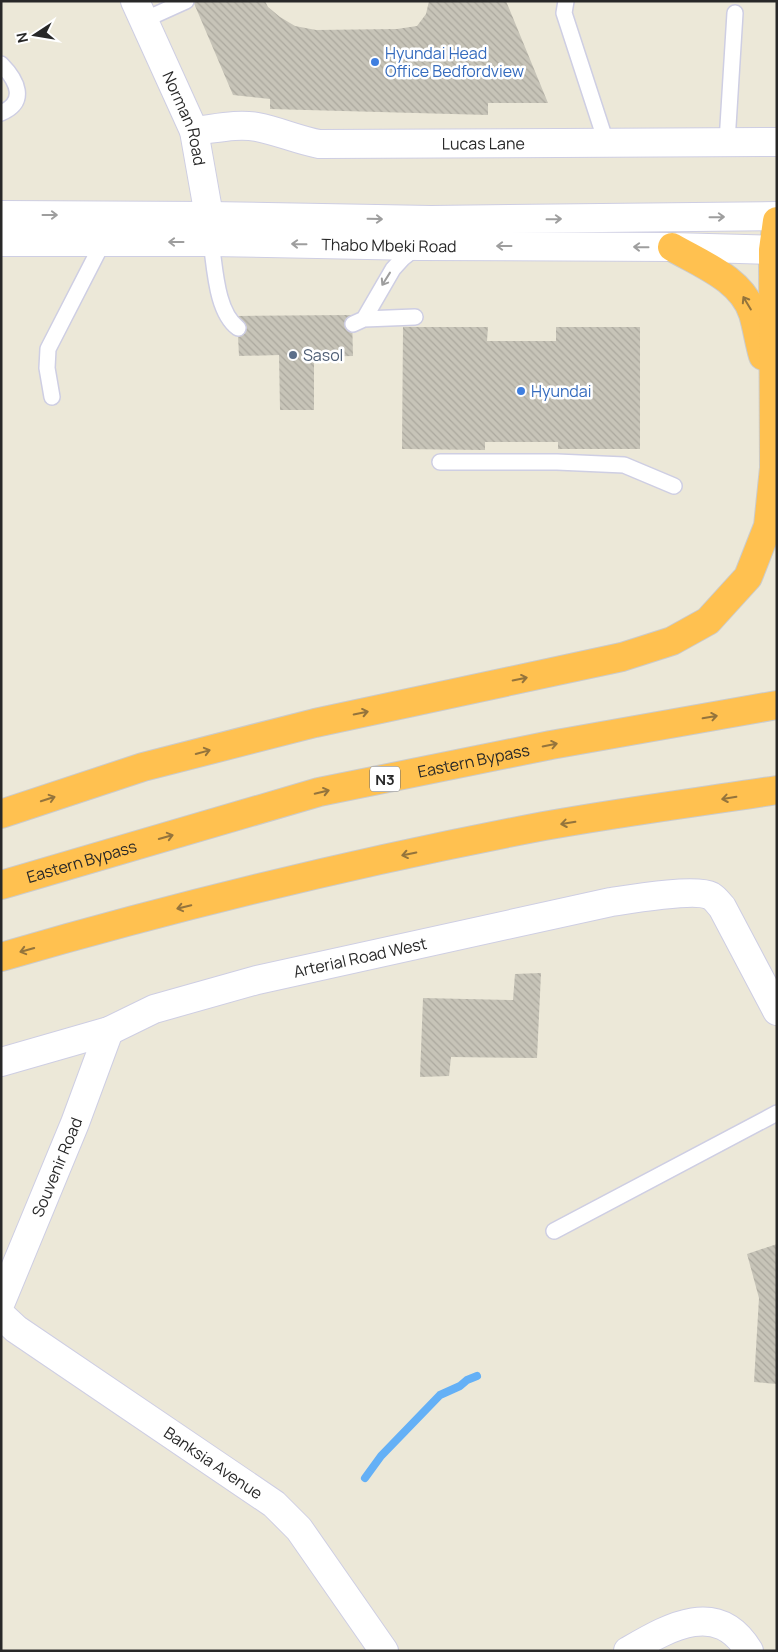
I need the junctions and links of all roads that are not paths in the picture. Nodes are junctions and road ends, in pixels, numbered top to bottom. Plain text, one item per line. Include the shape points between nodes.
1 (186, 1) edge
2 (566, 1) edge
3 (140, 11) edge
4 (735, 13) dead end
5 (1, 64) edge
6 (1, 113) edge
7 (194, 131) junction
8 (606, 142) junction
9 (727, 142) junction
10 (777, 142) edge
11 (1, 215) edge
12 (777, 216) edge
13 (777, 221) edge
14 (210, 229) junction
15 (1, 242) edge
16 (103, 242) junction
17 (418, 246) junction
18 (672, 247) junction
19 (775, 250) edge
20 (415, 317) dead end
21 (238, 328) dead end
22 (52, 397) dead end
23 (773, 401) junction
24 (440, 462) dead end
25 (674, 486) dead end
26 (777, 705) edge
27 (777, 790) edge
28 (1, 814) edge
29 (1, 885) edge
30 (1, 958) edge
31 (777, 1011) edge
32 (109, 1031) junction
33 (1, 1062) edge
34 (777, 1113) edge
35 (554, 1231) dead end
36 (1, 1302) edge
37 (1, 1316) edge
38 (384, 1651) edge
39 (628, 1651) edge
40 (750, 1651) edge

1 - 3 lane
2 - 8 lane via 564,13
3 - 7 street, Norman Road
4 - 9 lane
5 - 6 lane via 11,74 18,94 15,104
7 - 8 street, Lucas Lane via 257,127 318,144
7 - 14 street, Norman Road
8 - 9 street, Lucas Lane
9 - 10 street, Lucas Lane
11 -> 14 street, Thabo Mbeki Road
14 -> 12 street, Thabo Mbeki Road via 478,220
13 - 19 highway
14 -> 16 street, Thabo Mbeki Road
17 -> 14 street, Thabo Mbeki Road
14 - 21 lane via 223,308 230,323
15 - 16 street, Thabo Mbeki Road
16 - 22 lane via 48,349 47,368
18 -> 17 street, Thabo Mbeki Road
17 -> 20 lane via 393,269 358,321
18 - 19 street, Thabo Mbeki Road
23 -> 18 highway via 752,313 744,297 719,274
19 - 23 highway
28 -> 23 highway via 143,767 305,725 622,657 672,641 708,621 748,577 768,526 774,468
24 - 25 lane via 624,465
29 -> 26 highway, Eastern Bypass / N3 via 319,792 551,745
27 -> 30 highway via 545,826 337,869 148,916
31 - 32 street, Arterial Road West via 722,908 711,896 667,895 611,902 257,980 154,1009
32 - 33 street, Arterial Road West
32 - 36 street, Souvenir Road
34 - 35 lane
37 - 38 street, Banksia Avenue via 16,1330 274,1504 299,1529
39 - 40 street via 660,1632 692,1621 722,1625 742,1638

